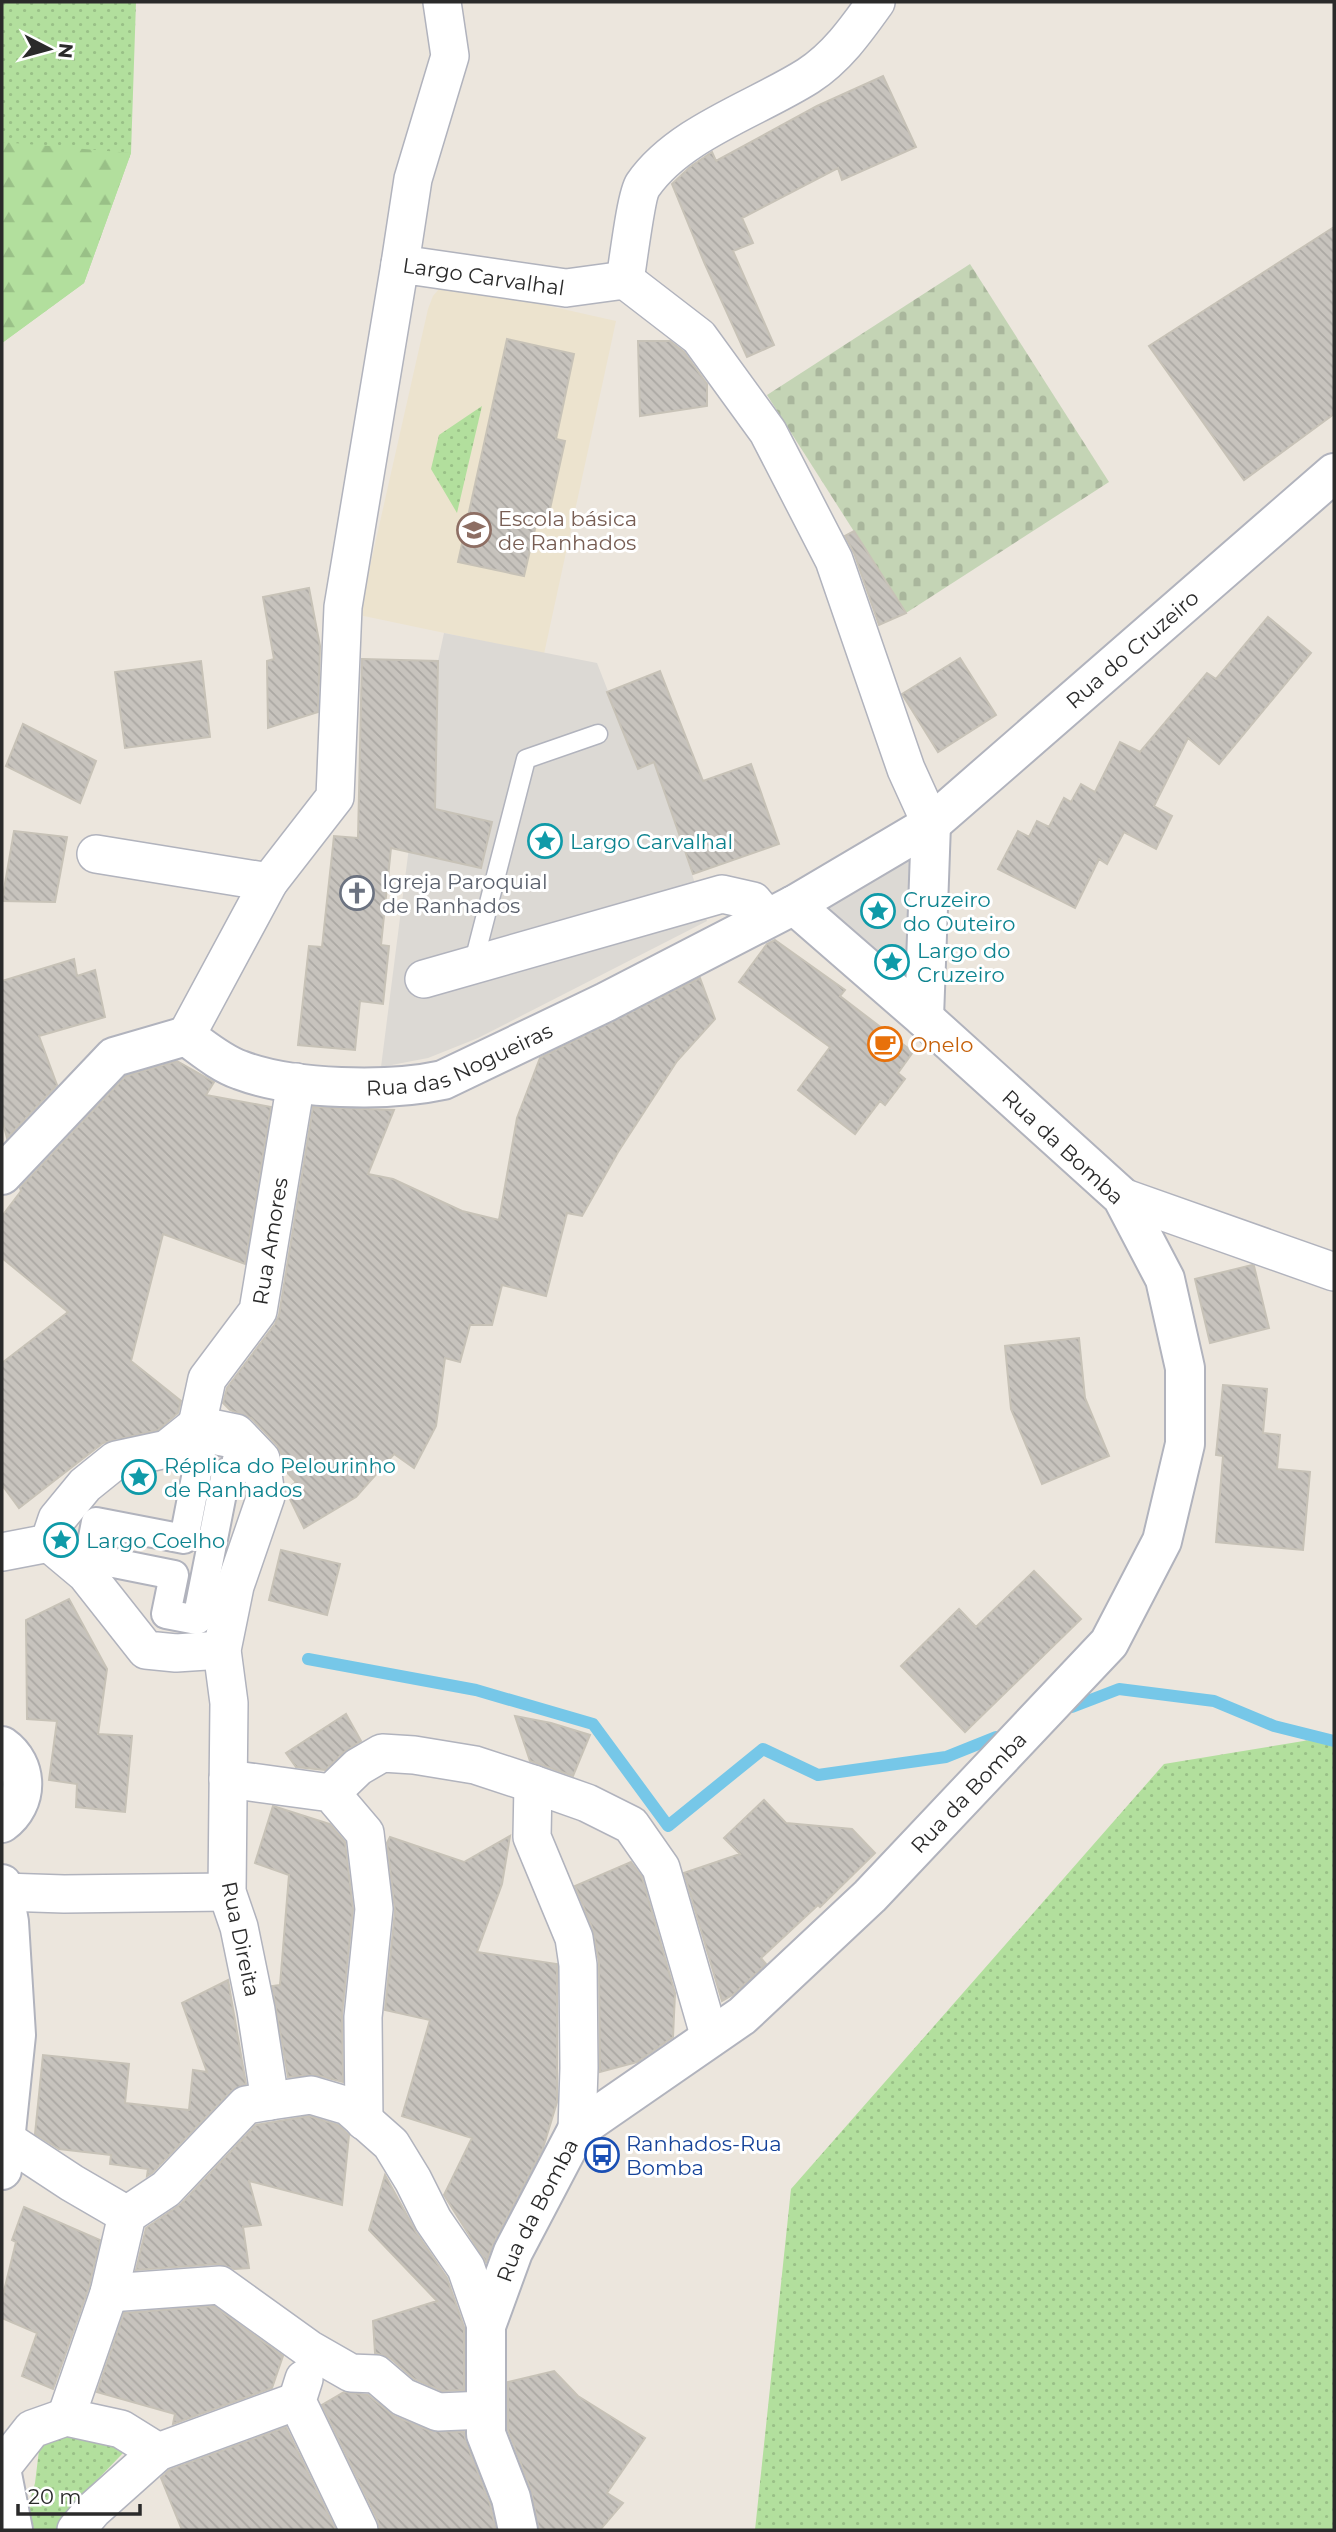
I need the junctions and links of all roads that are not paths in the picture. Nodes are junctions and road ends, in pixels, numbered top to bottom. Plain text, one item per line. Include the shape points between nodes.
1 (442, 2) edge
2 (876, 2) edge
3 (400, 264) junction
4 (625, 280) junction
5 (1334, 473) edge
6 (597, 734) dead end
7 (931, 824) junction
8 (96, 855) dead end
9 (269, 882) junction
10 (781, 911) junction
11 (473, 965) junction
12 (424, 979) dead end
13 (924, 1018) junction
14 (186, 1036) junction
15 (296, 1082) junction
16 (2, 1175) edge
17 (1122, 1197) junction
18 (1334, 1272) edge
19 (198, 1431) junction
20 (48, 1543) junction
21 (2, 1552) edge
22 (222, 1650) junction
23 (2, 1746) edge
24 (228, 1779) junction
25 (533, 1784) junction
26 (331, 1793) junction
27 (2, 1823) edge
28 (2, 1888) edge
29 (227, 1892) junction
30 (710, 2038) junction
31 (270, 2101) junction
32 (364, 2121) junction
33 (577, 2130) junction
34 (3, 2155) edge
35 (127, 2215) junction
36 (109, 2293) junction
37 (486, 2326) junction
38 (309, 2349) junction
39 (297, 2401) junction
40 (486, 2410) junction
41 (66, 2417) junction
42 (158, 2452) junction
43 (2, 2467) edge
44 (2, 2473) edge
45 (13, 2530) edge
46 (76, 2530) edge
47 (359, 2530) edge
48 (519, 2530) edge

1 - 3 street via 450,56 413,179
2 - 4 street via 844,47 817,68 671,155 641,187
3 - 4 street, Largo Carvalhal via 566,288
3 - 9 street, Largo Carvalhal via 343,607 335,797
4 - 7 street via 699,337 768,432 834,560 906,769
5 - 7 street, Rua do Cruzeiro
6 - 11 lane via 526,759
7 - 10 street, Rua das Nogueiras
7 - 13 street
8 - 9 street
9 - 14 street, Largo Carvalhal
10 - 11 street via 722,894
10 - 13 street, Rua da Bomba
10 - 15 street, Rua das Nogueiras via 443,1080 365,1087
11 - 12 street
13 - 17 street, Rua da Bomba
14 - 15 street, Rua das Nogueiras via 239,1070
14 - 16 street via 114,1057
15 - 19 street, Rua Amores via 258,1311 207,1379
17 - 18 street
17 - 30 street, Rua da Bomba via 1165,1279 1185,1368 1185,1444 1162,1541 1109,1643 870,1896 742,2016
19 - 19 street via 196,1451 201,1452 184,1539 96,1522 89,1558 174,1575 166,1614 197,1620 226,1473 234,1474 240,1445
19 - 20 street via 167,1449 116,1460 85,1485 57,1519
19 - 22 street, Rua Direita via 236,1433 261,1460 266,1496 234,1586
20 - 21 street
20 - 22 street via 86,1574 146,1650
22 - 24 street, Rua Direita via 229,1703
23 - 27 street via 14,1757 23,1784 15,1811
24 - 26 street
24 - 29 street, Rua Direita
25 - 26 street via 475,1765 382,1753 358,1767
25 - 30 street via 631,1825 661,1868
25 - 33 street via 532,1837 574,1938 579,1965
26 - 32 street via 365,1833 374,1909 363,2017
28 - 29 street via 64,1894
28 - 34 street via 9,1922 16,2035
29 - 31 street, Rua Direita via 239,1927
30 - 33 street, Rua da Bomba
31 - 32 street via 310,2095 348,2106
31 - 35 street via 246,2105 166,2189
32 - 37 street via 391,2144 466,2268
33 - 37 street, Rua da Bomba via 513,2252
34 - 35 street via 72,2183
35 - 36 street
36 - 38 street via 220,2285
36 - 41 street
37 - 40 street, Rua da Bomba
38 - 39 street
38 - 40 street via 351,2373 376,2374 403,2397 438,2412
39 - 42 street
39 - 47 street
40 - 48 street, Rua da Bomba via 486,2434
41 - 42 street via 121,2429
41 - 43 street via 32,2429
42 - 46 street
44 - 45 street

